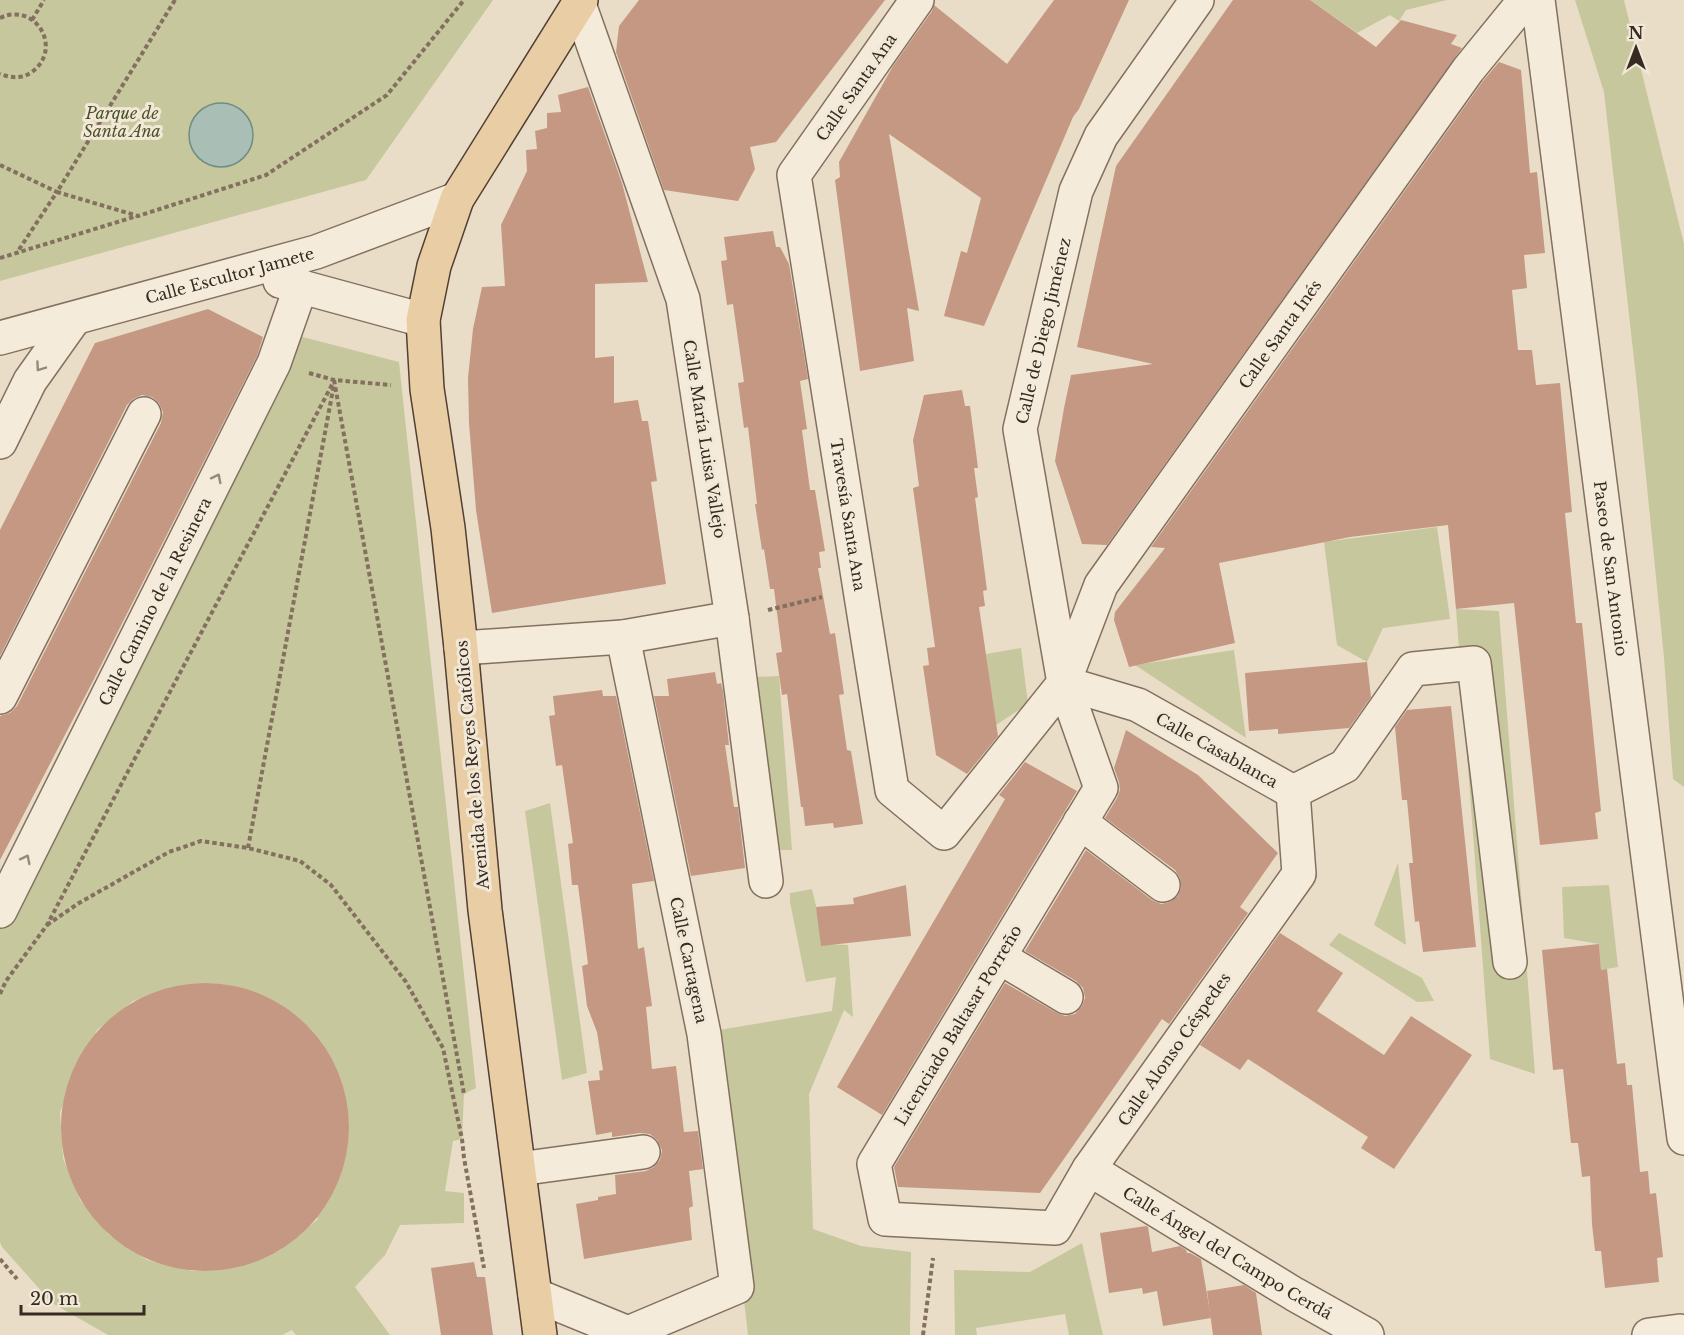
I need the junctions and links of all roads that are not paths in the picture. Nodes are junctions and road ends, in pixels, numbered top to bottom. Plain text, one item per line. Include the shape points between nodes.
1 (917, 0) edge
2 (1197, 0) edge
3 (1525, 0) edge
4 (1538, 0) edge
5 (580, 2) edge
6 (794, 175) joint
7 (457, 199) junction
8 (243, 272) junction
9 (301, 286) junction
10 (74, 319) junction
11 (423, 320) junction
12 (0, 338) edge
13 (144, 414) dead end
14 (0, 442) edge
15 (732, 618) junction
16 (623, 637) junction
17 (462, 648) junction
18 (1064, 683) junction
19 (0, 698) edge
20 (1293, 792) junction
21 (1080, 822) junction
22 (1299, 874) joint
23 (766, 881) dead end
24 (1163, 885) dead end
25 (0, 911) edge
26 (999, 957) junction
27 (1510, 962) dead end
28 (1066, 997) dead end
29 (1684, 1138) edge
30 (643, 1152) dead end
31 (519, 1169) junction
32 (1089, 1169) junction
33 (1055, 1228) joint
34 (536, 1295) junction
35 (540, 1335) edge
36 (1366, 1335) edge

1 - 6 street, Calle Santa Ana
2 - 18 street, Calle de Diego Jiménez via 1101,136 1076,191 1020,429
3 - 18 street, Calle Santa Inés via 1468,70 1101,585
4 - 29 street, Paseo de San Antonio
5 - 7 main road, Avenida de los Reyes Católicos
5 - 15 street, Calle María Luisa Vallejo via 683,299
6 - 18 street, Travesía Santa Ana via 892,790 944,833
7 - 8 street, Calle Escultor Jamete via 316,252
7 - 11 main road, Avenida de los Reyes Católicos via 434,266
8 - 9 street
8 - 10 street, Calle Escultor Jamete
9 - 11 street
25 -> 9 street, Calle Camino de la Resinera via 274,363
10 - 12 street, Calle Escultor Jamete
10 -> 14 street via 30,381
11 - 17 main road, Avenida de los Reyes Católicos via 427,388
13 - 19 street
15 - 16 street
15 - 23 street, Calle María Luisa Vallejo
16 - 17 street
16 - 34 street, Calle Cartagena via 705,1034 736,1287 628,1333
17 - 31 main road, Avenida de los Reyes Católicos via 485,910
18 - 20 street, Calle Casablanca via 1138,705
18 - 21 street, Licenciado Baltasar Porreño via 1101,788
20 - 22 street, Calle Casablanca
20 - 27 street via 1345,766 1413,669 1474,663
21 - 24 street
21 - 26 street, Licenciado Baltasar Porreño
22 - 32 street, Calle Alonso Céspedes
26 - 28 street
26 - 33 street, Licenciado Baltasar Porreño via 874,1164 885,1219
30 - 31 street
31 - 34 main road, Avenida de los Reyes Católicos
32 - 33 street, Calle Alonso Céspedes
32 - 36 street, Calle Ángel del Campo Cerdá
34 - 35 main road, Avenida de los Reyes Católicos

